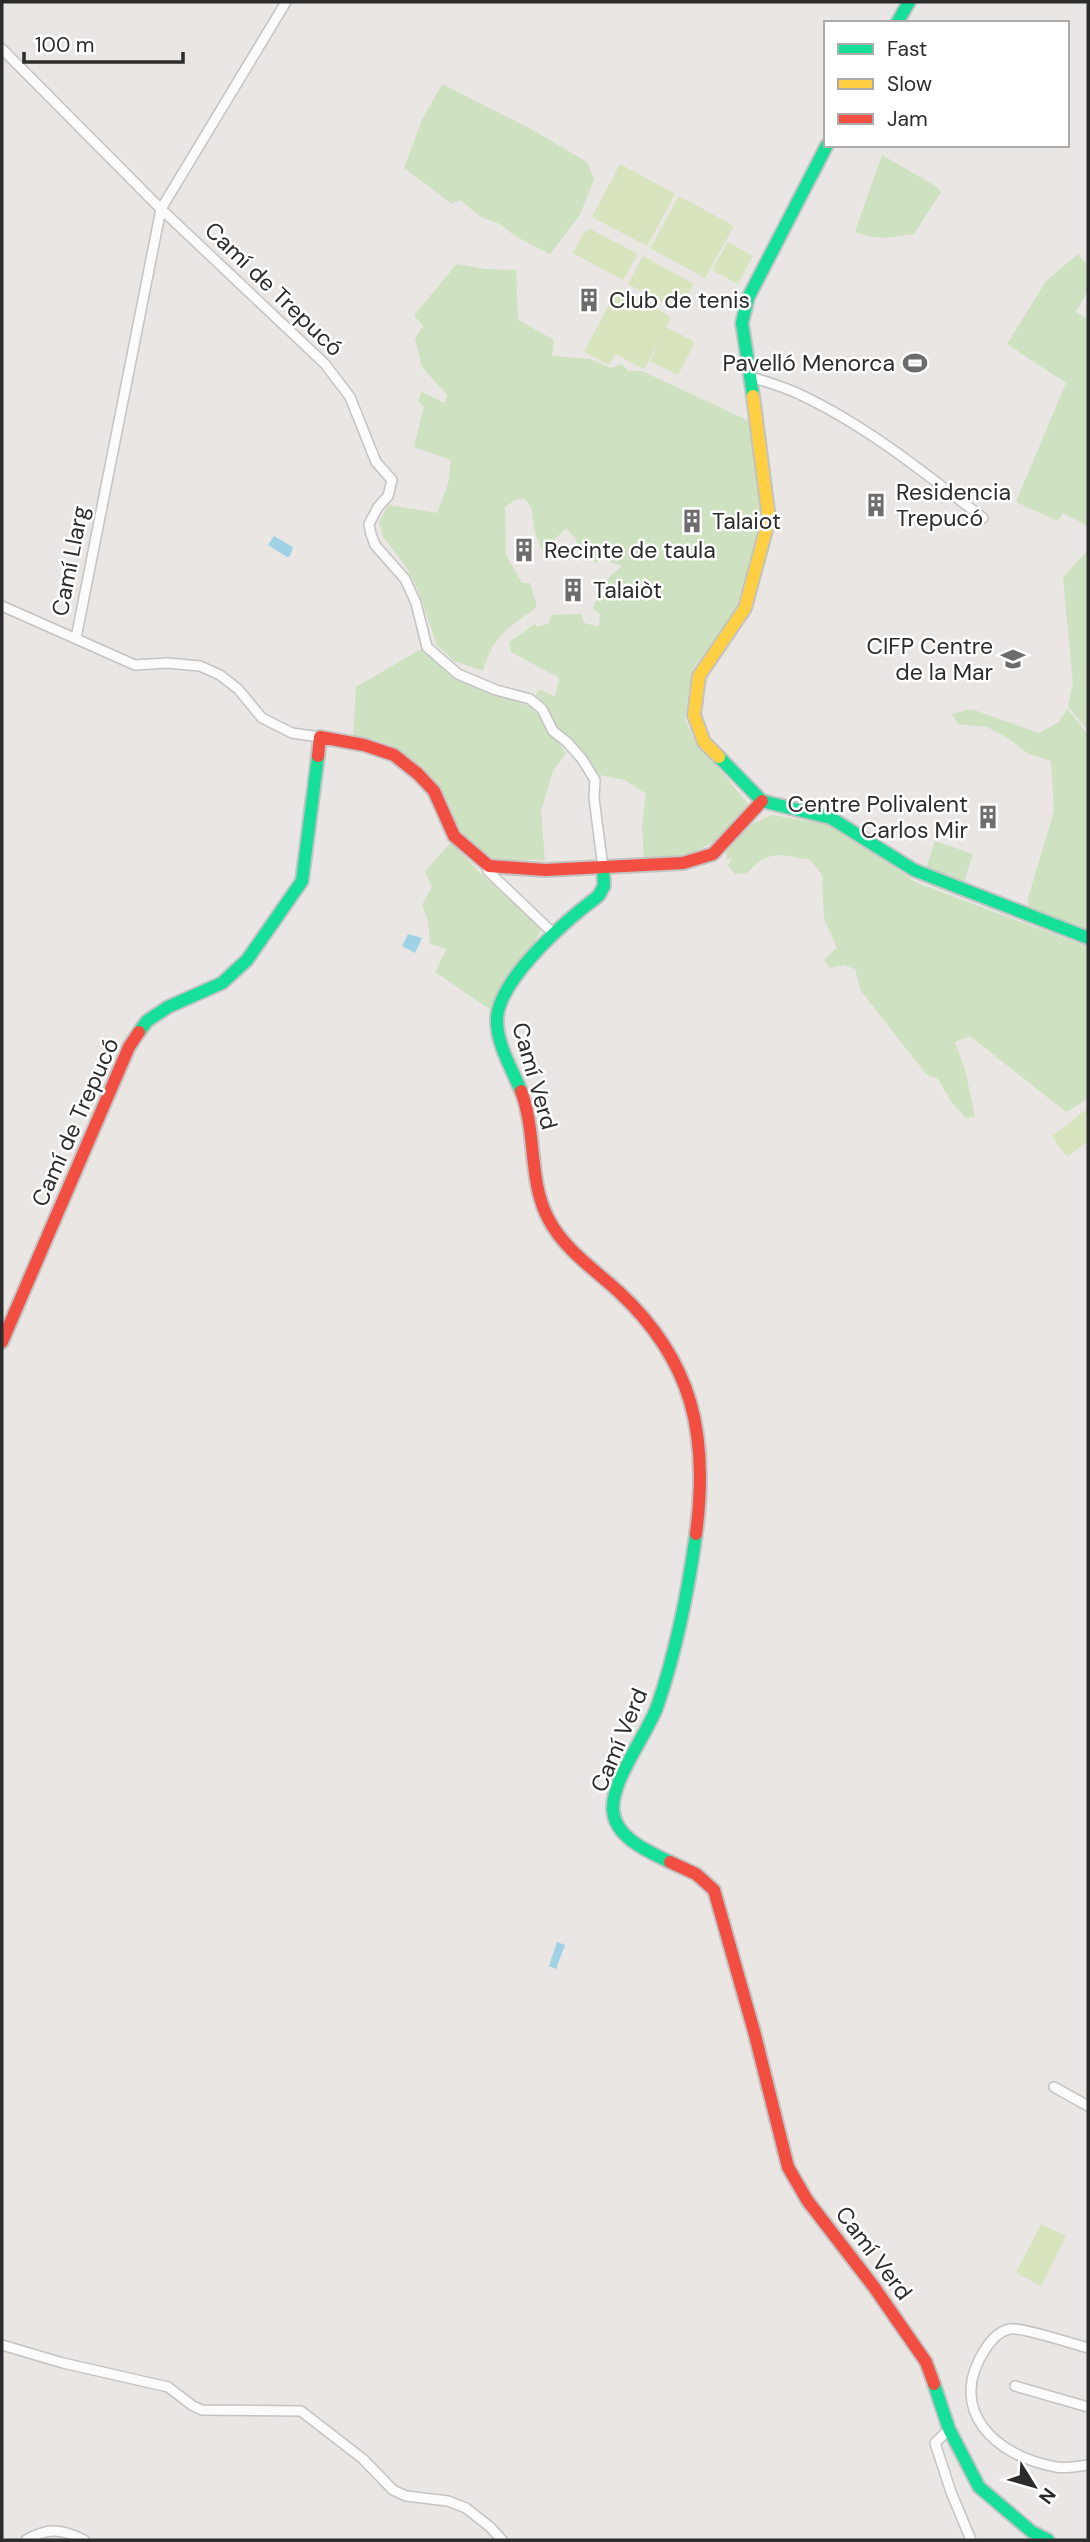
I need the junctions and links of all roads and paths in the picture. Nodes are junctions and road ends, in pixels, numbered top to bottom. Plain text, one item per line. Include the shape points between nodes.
1 (286, 2) edge
2 (909, 2) edge
3 (898, 21) edge
4 (2, 49) edge
5 (826, 147) edge
6 (161, 209) junction
7 (751, 377) junction
8 (983, 518) dead end
9 (2, 606) edge
10 (76, 638) junction
11 (320, 737) junction
12 (762, 801) junction
13 (489, 866) junction
14 (603, 868) junction
15 (554, 934) junction
16 (1088, 938) edge
17 (2, 1342) edge
18 (1054, 2087) dead end
19 (1088, 2106) edge
20 (2, 2345) edge
21 (1088, 2348) edge
22 (1015, 2386) dead end
23 (1088, 2407) edge
24 (949, 2429) junction
25 (1088, 2465) edge
26 (26, 2540) edge
27 (84, 2540) edge
28 (502, 2540) edge
29 (971, 2540) edge
30 (1048, 2540) edge

1 - 6 street, Camí Llarg
2 - 3 street
4 - 6 street
5 - 7 street via 748,298 742,323
6 - 10 street, Camí Llarg
6 - 14 street, Camí de Trepucó via 325,364 349,397 376,462 392,480 388,496 369,524 371,534 405,579 427,648 458,674 530,699 542,709 553,731 575,751 595,780
7 - 8 street via 801,394 847,421
7 - 12 street via 769,519 746,608 699,676 694,715 704,742
9 - 10 street
10 - 11 street, Camí Llarg via 135,665 200,666 238,689 262,718 292,733
11 - 13 street, Camí Llarg via 394,755 434,791 454,836
11 - 17 street, Camí de Trepucó via 302,881 247,960 222,983 147,1021 129,1047
12 - 14 street via 713,854 683,863
12 - 16 street via 831,818 914,870
13 - 14 street
13 - 15 street via 488,871
14 - 15 street, Camí Verd via 604,886 597,897
15 - 24 street, Camí Verd via 508,991 497,1016 530,1116 536,1188 548,1220 567,1246 643,1314 665,1341 684,1378 698,1453 698,1529 662,1696 611,1806 617,1823 646,1851 697,1875 714,1890 788,2168 926,2362
18 - 19 street
20 - 28 street via 168,2387 202,2410 302,2412 363,2459 393,2490 466,2508
21 - 25 street via 1012,2328 991,2341 970,2379 971,2406 989,2437 1044,2464 1059,2468
22 - 23 street
24 - 29 street via 935,2443
24 - 30 street, Camí Verd via 979,2487
26 - 27 street via 65,2530

